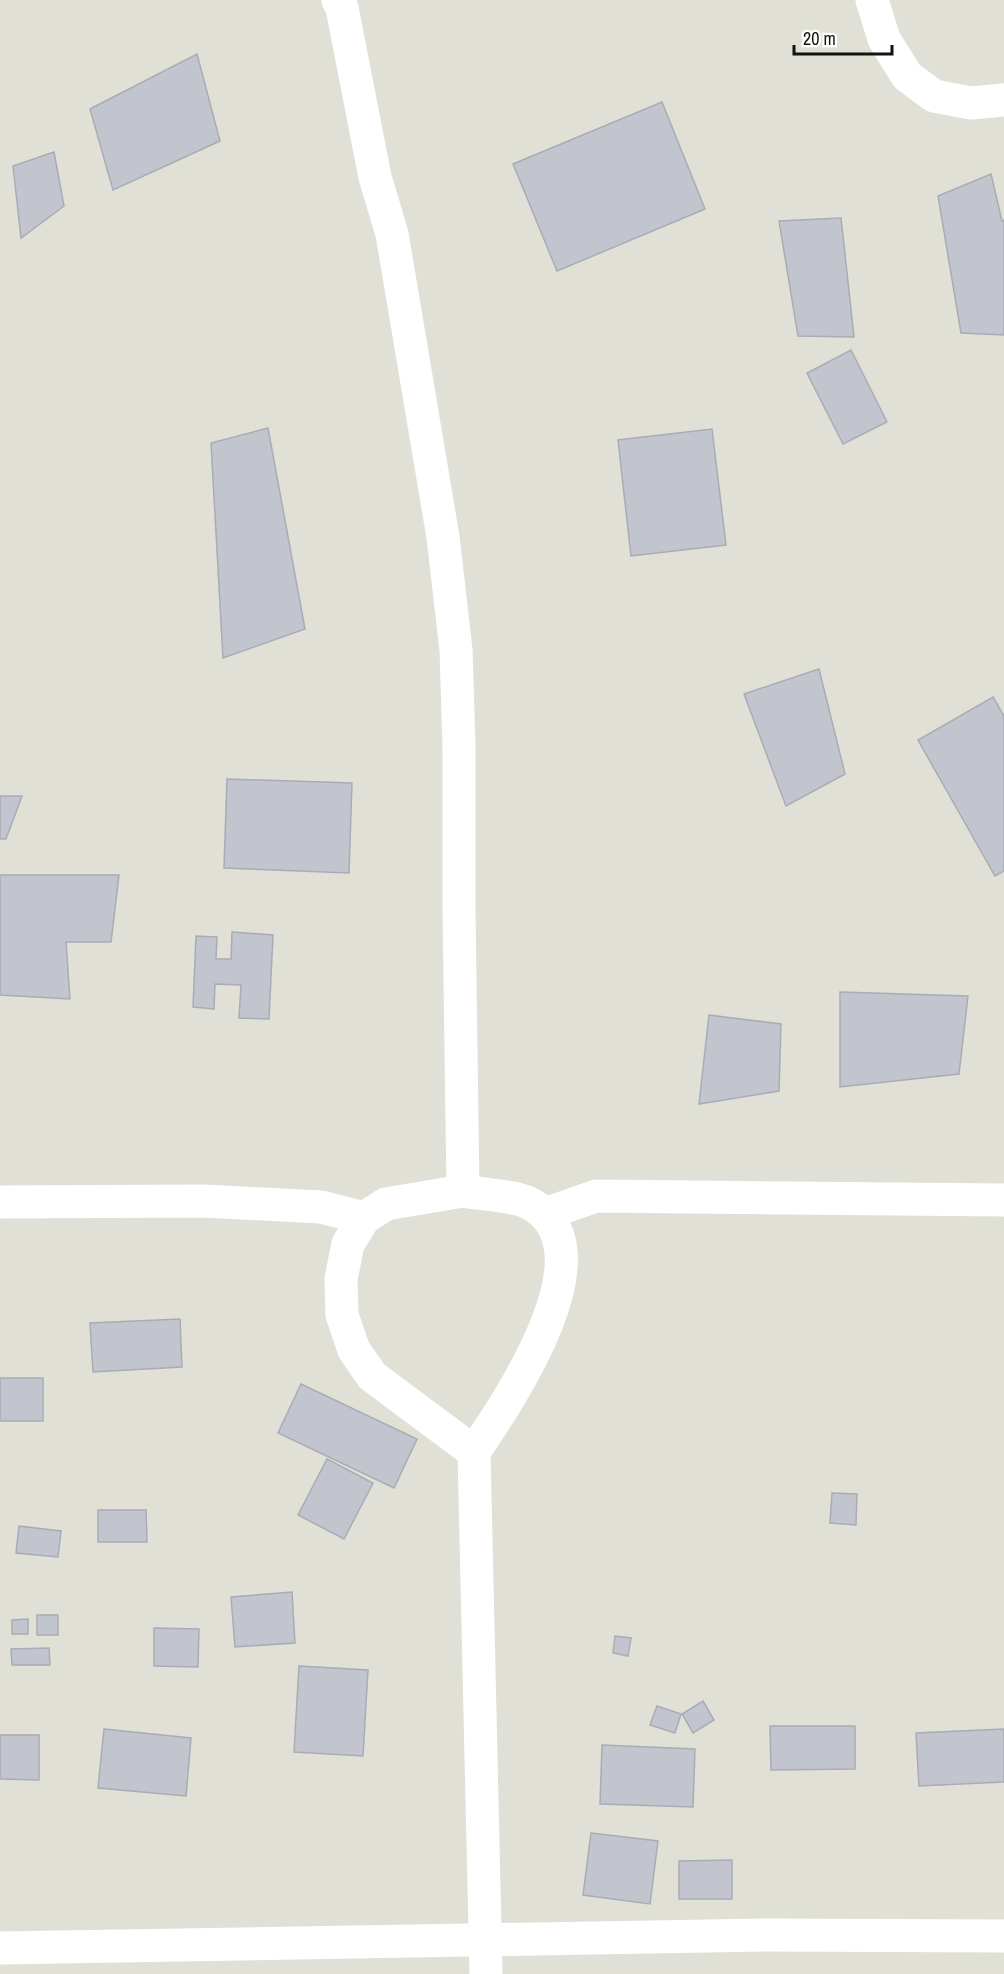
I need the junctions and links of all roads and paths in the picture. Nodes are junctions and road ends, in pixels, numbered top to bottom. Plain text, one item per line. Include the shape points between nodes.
1 (338, 0) edge
2 (872, 0) edge
3 (1004, 100) edge
4 (463, 1191) junction
5 (1004, 1200) edge
6 (0, 1202) edge
7 (545, 1214) junction
8 (364, 1218) junction
9 (474, 1452) junction
10 (1004, 1936) edge
11 (485, 1939) junction
12 (0, 1948) edge
13 (486, 1974) edge

1 - 4 street via 375,177 392,234 442,537 456,650
2 - 3 street via 884,39 907,76 934,96 971,103
4 - 7 street via 526,1201
4 - 8 street via 386,1204
5 - 7 street via 596,1196
6 - 8 street via 204,1201 321,1207
7 - 9 street via 556,1227 562,1261 557,1296 526,1372
8 - 9 street via 348,1244 340,1279 342,1315 354,1350 372,1376
9 - 11 street
10 - 11 street
11 - 12 street
11 - 13 street

